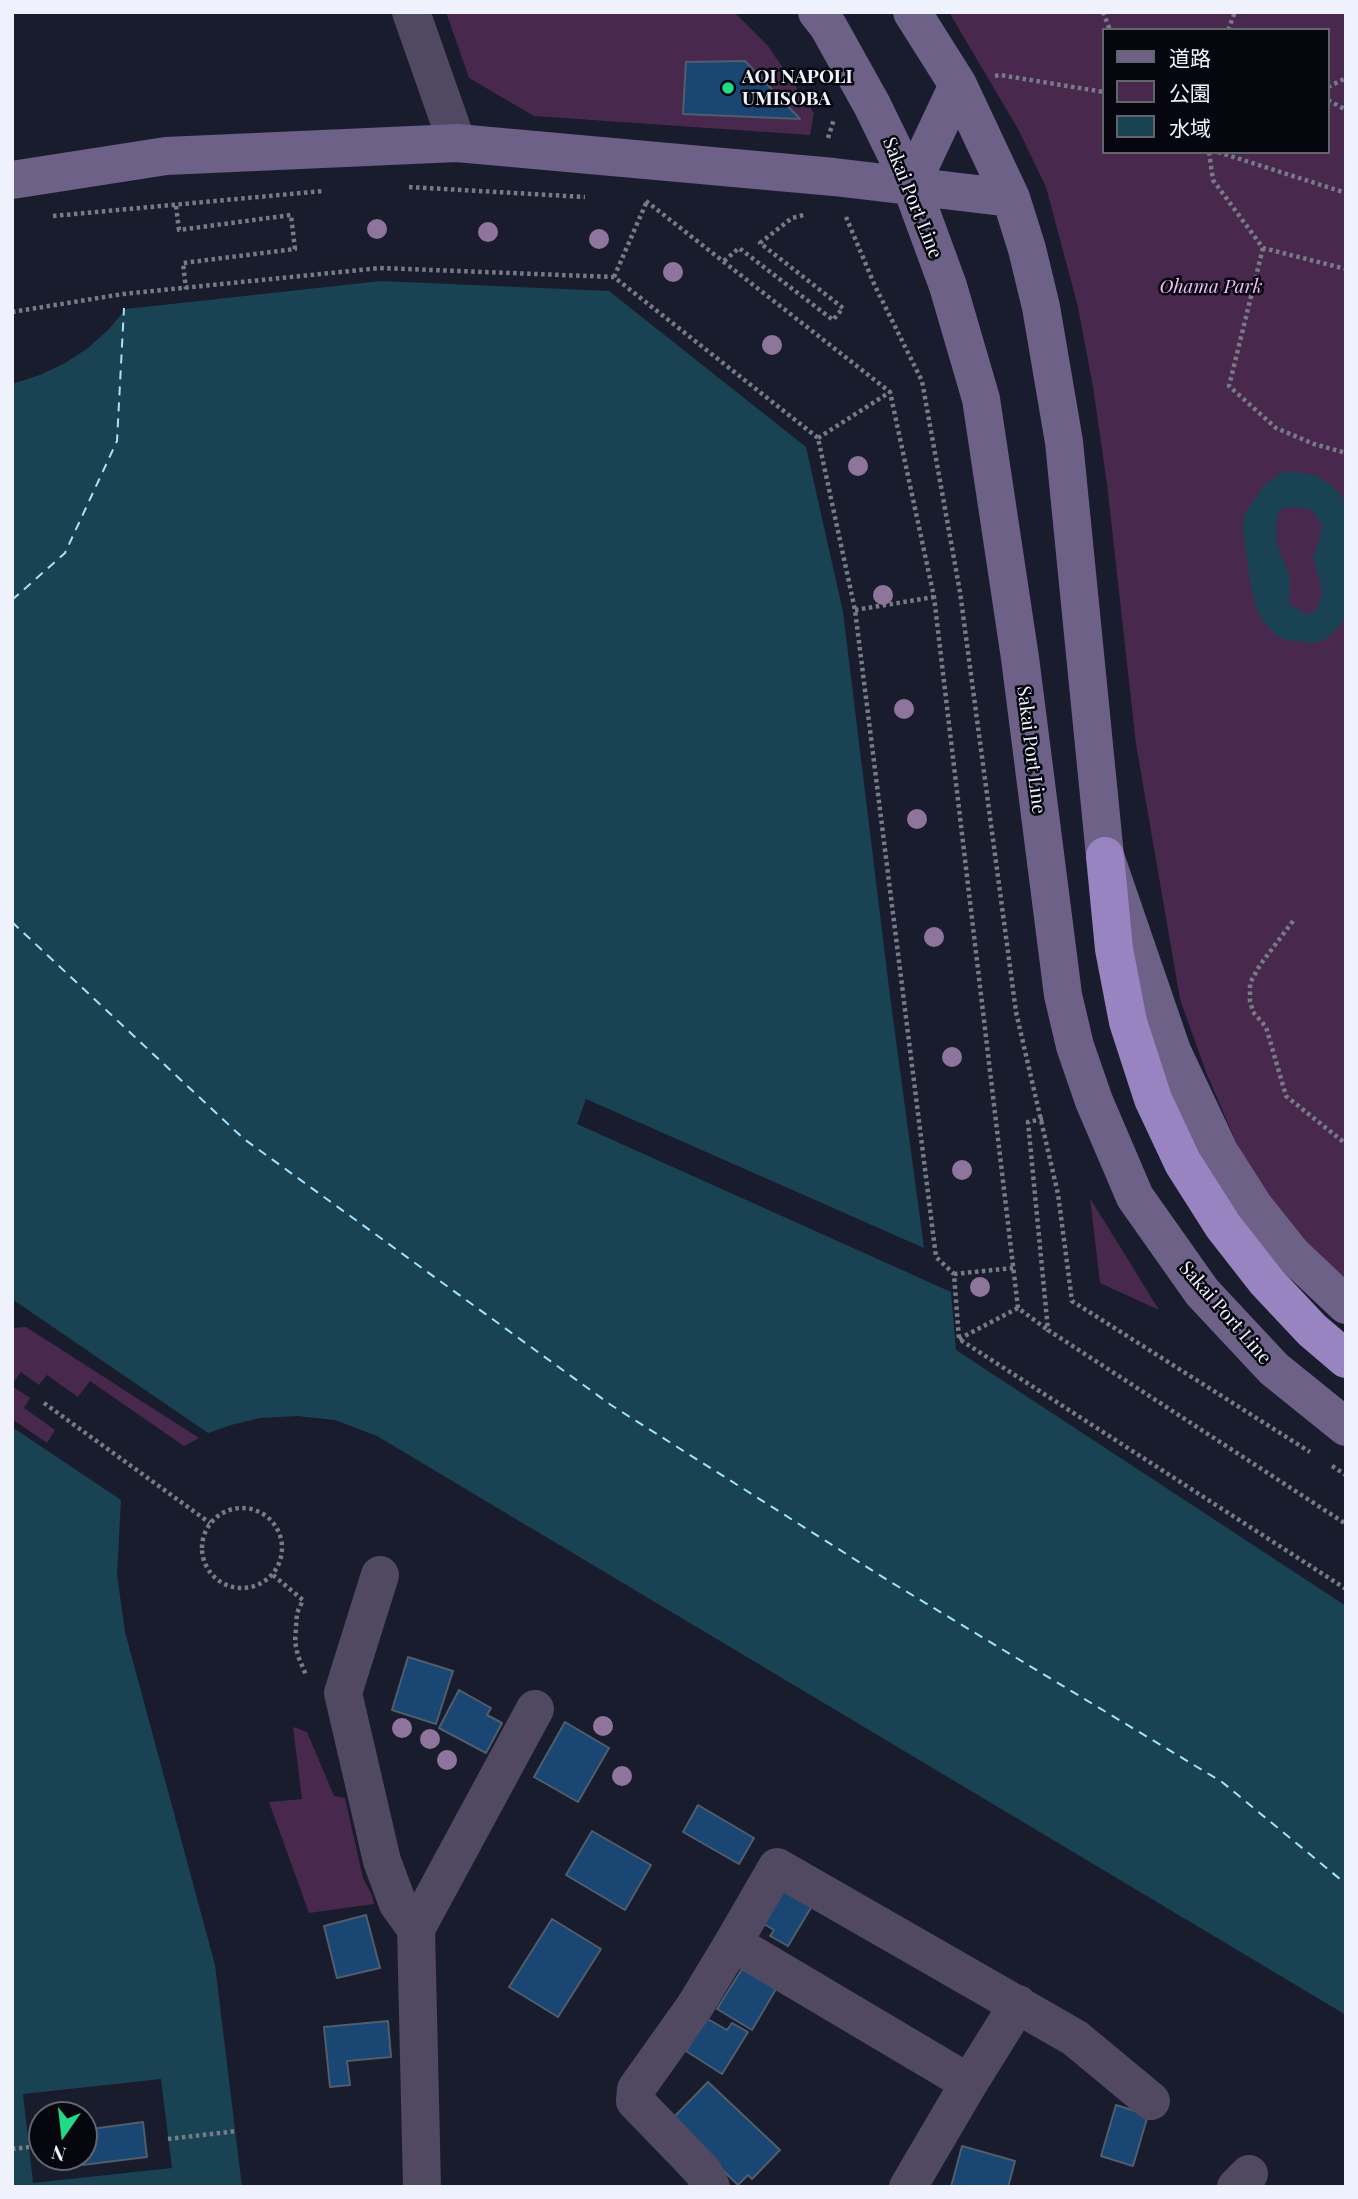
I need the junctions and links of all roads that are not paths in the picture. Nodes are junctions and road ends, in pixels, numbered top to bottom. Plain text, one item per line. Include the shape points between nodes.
1 (411, 12) edge
2 (817, 12) edge
3 (912, 12) edge
4 (958, 85) junction
5 (457, 144) junction
6 (12, 180) edge
7 (911, 185) junction
8 (1011, 198) junction
9 (1105, 856) junction
10 (1346, 1305) edge
11 (1346, 1359) edge
12 (1346, 1427) edge
13 (380, 1575) dead end
14 (535, 1709) dead end
15 (416, 1929) junction
16 (733, 1943) junction
17 (1018, 2004) junction
18 (969, 2082) junction
19 (1151, 2101) dead end
20 (422, 2187) edge
21 (711, 2187) edge
22 (908, 2187) edge

1 - 5 street
2 - 7 main road, Sakai Port Line via 872,105
3 - 4 main road
4 - 7 main road
4 - 8 main road
5 - 6 main road via 166,156
5 - 7 main road
7 - 8 main road
7 - 12 main road, Sakai Port Line via 948,286 981,400 1063,995 1094,1101 1135,1198 1202,1292 1273,1369
8 - 9 main road via 1041,307 1064,442
9 - 10 main road via 1172,1051 1220,1153 1292,1254
9 - 11 highway via 1114,949 1128,1021 1153,1099 1183,1163 1266,1282
13 - 15 street via 343,1693 382,1861 398,1904
14 - 15 street
15 - 20 street
16 - 17 street via 777,1867
16 - 18 street
16 - 21 street via 636,2089 635,2101
17 - 18 street
17 - 19 street via 1075,2038
18 - 22 street

